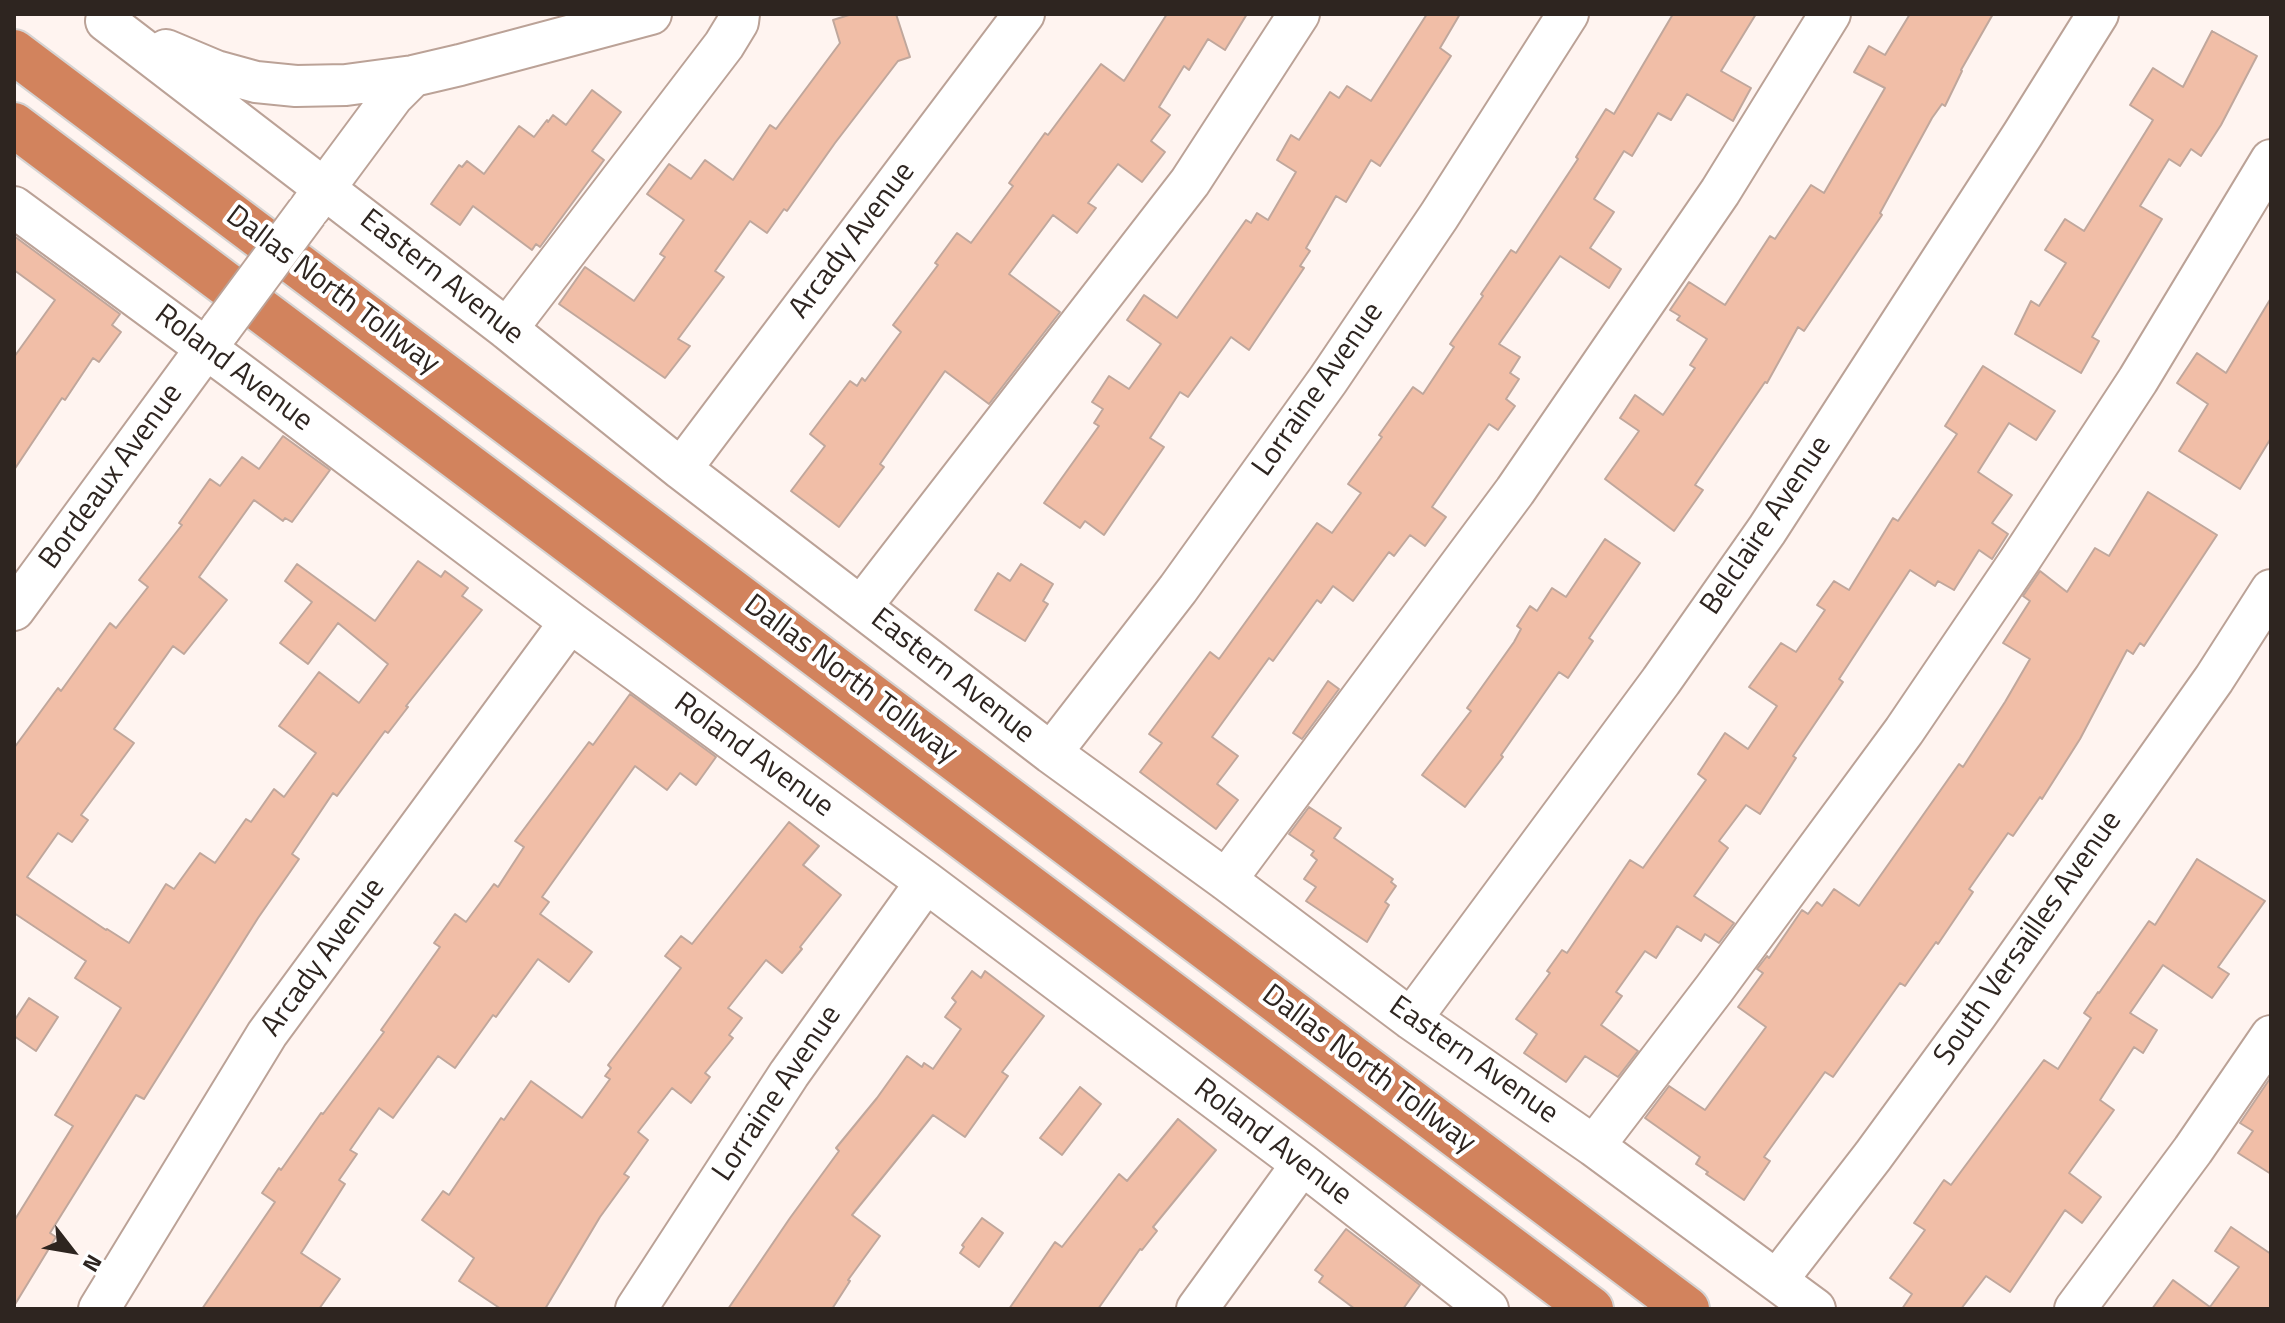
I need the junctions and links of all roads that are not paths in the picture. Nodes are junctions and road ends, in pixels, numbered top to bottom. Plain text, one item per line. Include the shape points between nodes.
1 (651, 14) edge
2 (739, 14) edge
3 (1024, 14) edge
4 (1299, 14) edge
5 (1568, 14) edge
6 (1830, 14) edge
7 (2098, 14) edge
8 (101, 18) edge
9 (14, 52) edge
10 (413, 76) junction
11 (14, 125) edge
12 (2271, 160) edge
13 (316, 200) junction
14 (14, 207) edge
15 (507, 329) junction
16 (214, 338) junction
17 (681, 469) junction
18 (2271, 590) edge
19 (861, 607) junction
20 (14, 610) edge
21 (570, 622) junction
22 (1051, 753) junction
23 (1226, 880) junction
24 (926, 882) junction
25 (1411, 1019) junction
26 (2271, 1036) edge
27 (1594, 1146) junction
28 (1302, 1164) junction
29 (1777, 1280) junction
30 (99, 1309) edge
31 (636, 1309) edge
32 (1197, 1309) edge
33 (1488, 1309) edge
34 (1591, 1309) edge
35 (1687, 1309) edge
36 (1815, 1309) edge
37 (2075, 1309) edge

1 - 10 street
2 - 15 street via 724,45
3 - 17 street, Arcady Avenue
4 - 19 street via 1190,182
5 - 22 street, Lorraine Avenue via 1328,380 1178,589
6 - 23 street via 1720,192 1515,491
7 - 25 street, Belclaire Avenue via 1767,530
8 - 10 street via 183,58 256,82 346,85
8 - 13 street, Eastern Avenue
9 - 35 highway, Dallas North Tollway
10 - 13 street, Bordeaux Avenue
11 - 34 highway, Dallas North Tollway
12 - 27 street via 2138,380 1904,731
13 - 15 street, Eastern Avenue
13 - 16 street, Bordeaux Avenue, bridge
14 - 16 street, Roland Avenue
15 - 17 street, Eastern Avenue
16 - 20 street, Bordeaux Avenue
16 - 21 street, Roland Avenue
17 - 19 street, Eastern Avenue
18 - 29 street, South Versailles Avenue via 1977,1014
19 - 22 street, Eastern Avenue
21 - 24 street, Roland Avenue
21 - 30 street, Arcady Avenue via 267,1034
22 - 23 street, Eastern Avenue
23 - 25 street, Eastern Avenue
24 - 28 street, Roland Avenue
24 - 31 street, Lorraine Avenue via 789,1074
25 - 27 street, Eastern Avenue
26 - 37 street
27 - 29 street, Eastern Avenue
28 - 32 street
28 - 33 street, Roland Avenue
29 - 36 street, Eastern Avenue

